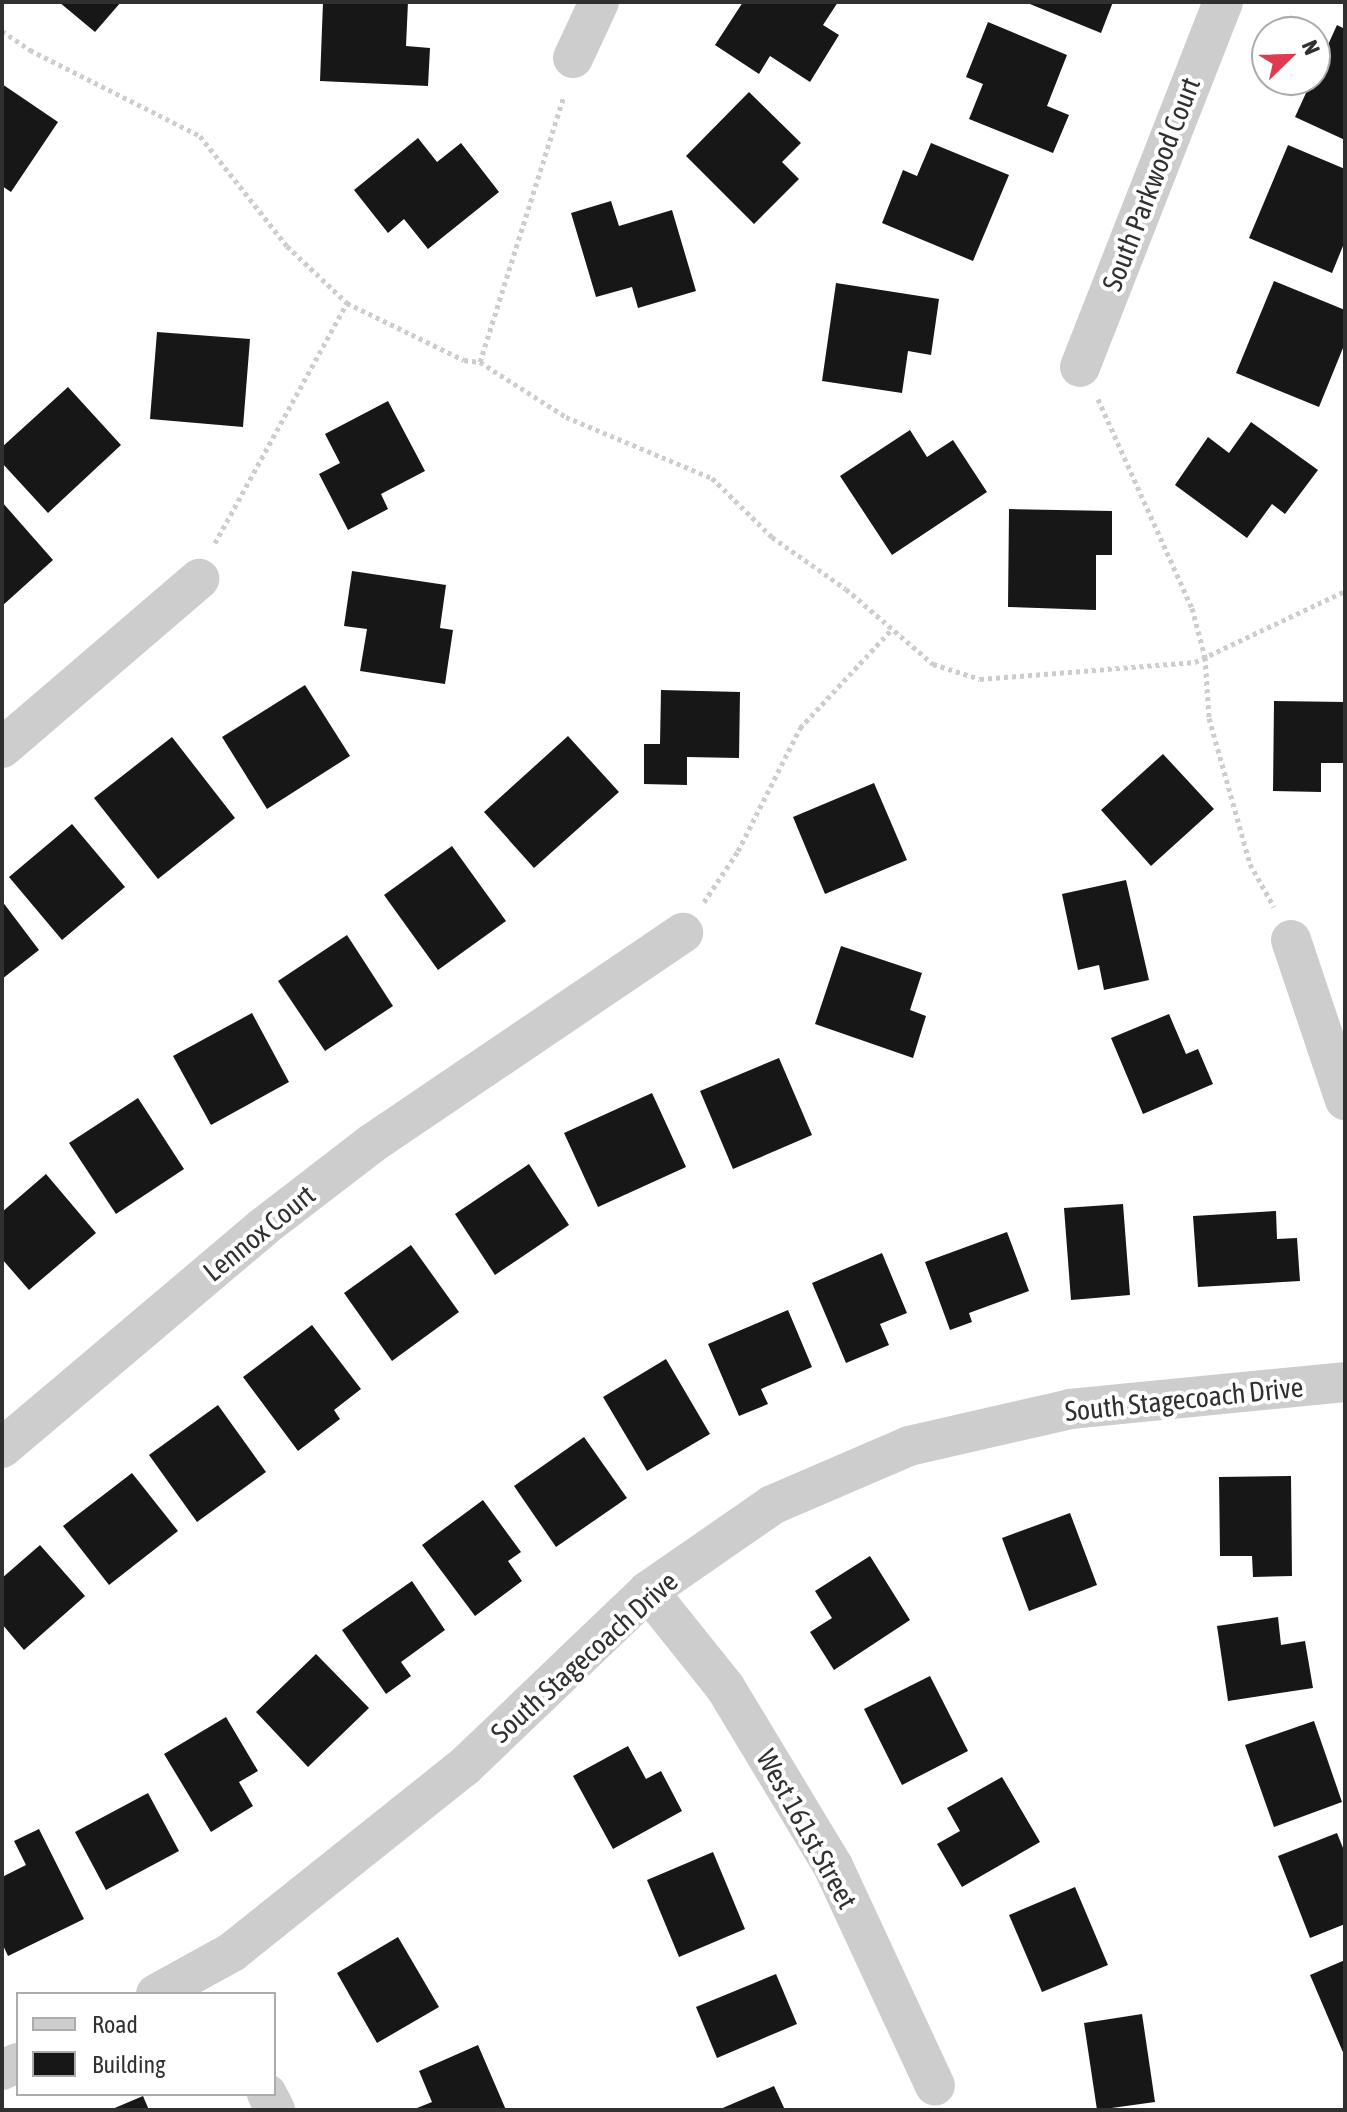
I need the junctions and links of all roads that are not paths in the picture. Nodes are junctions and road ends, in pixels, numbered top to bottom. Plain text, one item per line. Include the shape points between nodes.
1 (599, 2) edge
2 (1223, 2) edge
3 (573, 58) road end
4 (1080, 367) road end
5 (199, 579) road end
6 (2, 748) edge
7 (683, 933) road end
8 (1291, 940) road end
9 (1345, 1100) edge
10 (1345, 1382) edge
11 (2, 1448) edge
12 (648, 1591) junction
13 (206, 1982) edge
14 (164, 1992) edge
15 (935, 2086) dead end

1 - 3 street
2 - 4 street, South Parkwood Court
5 - 6 street
7 - 11 street, Lennox Court via 371,1144 262,1228
8 - 9 street
10 - 12 street, South Stagecoach Drive via 1070,1409 909,1446 772,1505
12 - 13 street, South Stagecoach Drive via 464,1767 232,1952
12 - 15 street, West 161st Street via 725,1687 833,1866
13 - 14 street, South Stagecoach Drive

